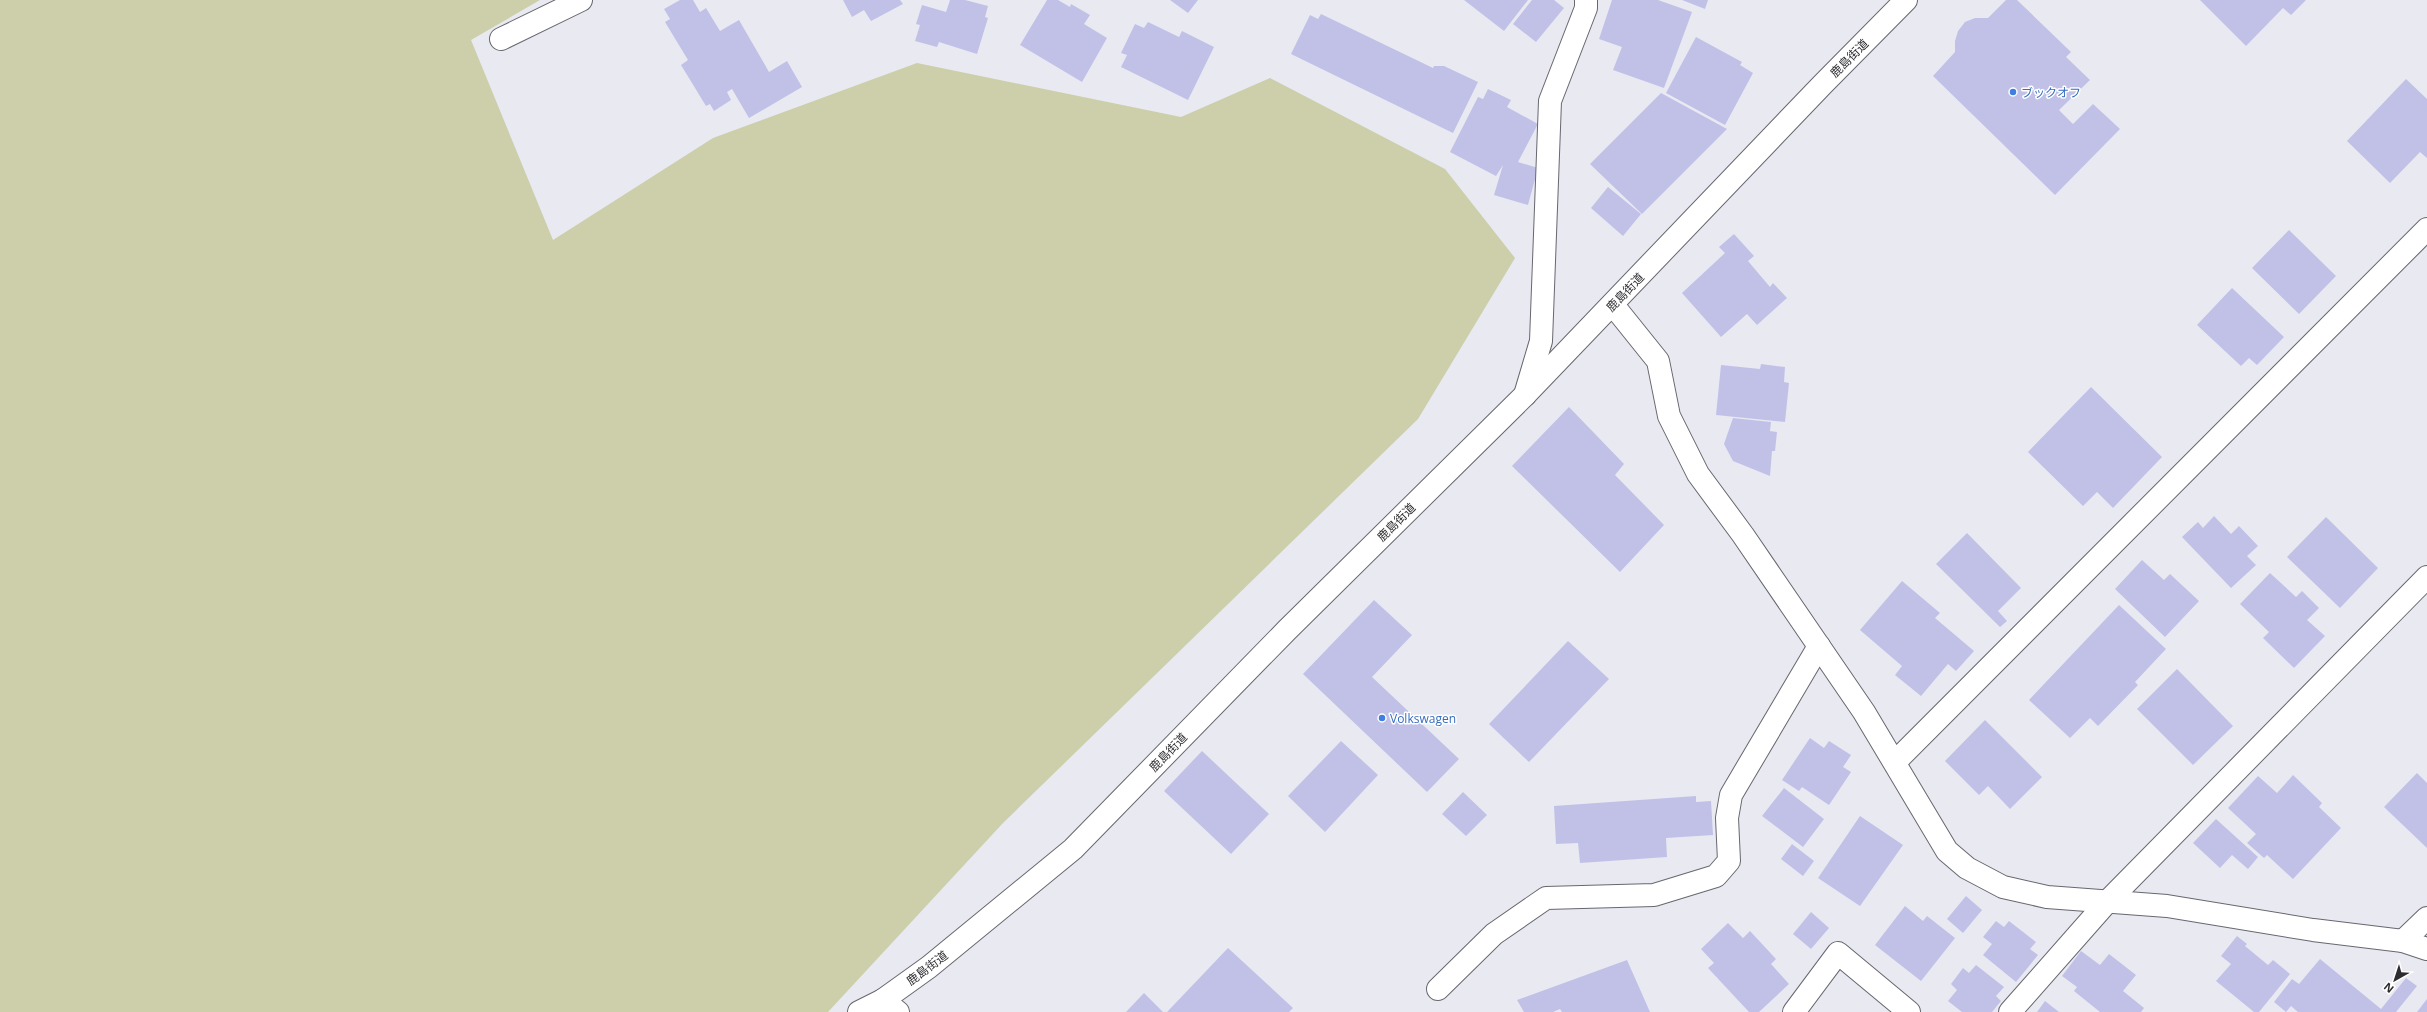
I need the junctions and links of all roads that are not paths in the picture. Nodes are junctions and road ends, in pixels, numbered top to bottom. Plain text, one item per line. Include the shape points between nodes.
1 (581, 0) edge
2 (1586, 0) edge
3 (1906, 0) edge
4 (501, 39) dead end
5 (2427, 229) edge
6 (1613, 305) junction
7 (1525, 394) junction
8 (2427, 577) edge
9 (1819, 646) junction
10 (1895, 762) junction
11 (2107, 902) junction
12 (2427, 918) edge
13 (2403, 941) junction
14 (2427, 949) edge
15 (1438, 989) dead end
16 (891, 1006) edge
17 (858, 1012) edge
18 (1794, 1012) edge
19 (1909, 1012) edge
20 (2010, 1012) edge

1 - 4 street
2 - 7 street via 1586,8 1550,101 1541,341
3 - 6 street, 鹿島街道
5 - 10 street
6 - 7 street, 鹿島街道
6 - 9 street via 1658,361 1669,416 1698,474
7 - 16 street, 鹿島街道 via 1287,630 1072,849 935,962
8 - 11 street
9 - 10 street
9 - 15 street via 1731,795 1727,818 1729,861 1716,876 1654,895 1546,898 1494,934
10 - 11 street via 1947,851 1967,868 2003,887 2047,897
11 - 13 street via 2167,906 2313,930
11 - 20 street
12 - 13 street
13 - 14 street
16 - 17 street, 鹿島街道
18 - 19 street via 1838,952

